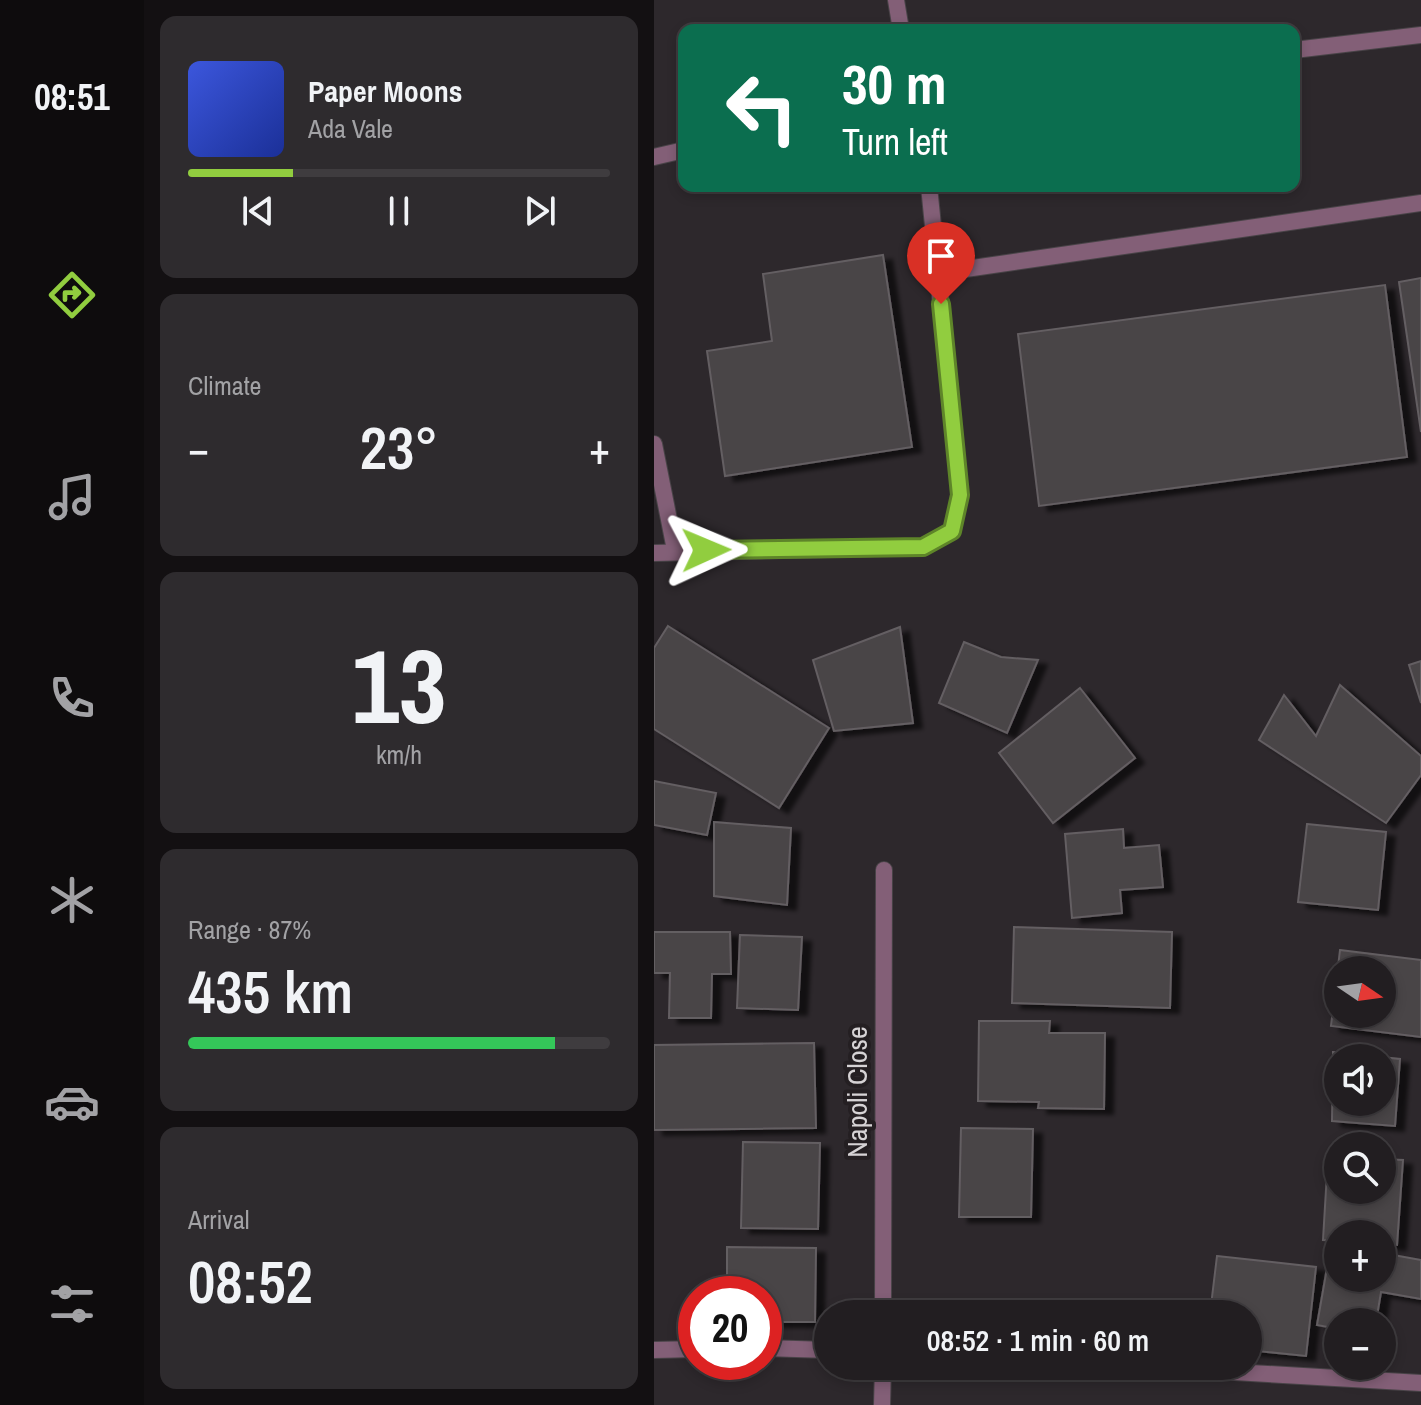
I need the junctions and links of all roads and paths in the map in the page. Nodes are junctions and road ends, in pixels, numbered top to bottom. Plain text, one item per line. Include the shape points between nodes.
1 (896, 0) edge
2 (900, 24) edge
3 (1421, 35) edge
4 (1300, 49) edge
5 (678, 151) edge
6 (654, 157) edge
7 (930, 192) edge
8 (1421, 203) edge
9 (938, 273) junction
10 (654, 444) edge
11 (675, 550) junction
12 (654, 553) edge
13 (884, 870) dead end
14 (883, 1300) edge
15 (678, 1349) edge
16 (782, 1349) edge
17 (654, 1350) edge
18 (814, 1350) edge
19 (1262, 1374) edge
20 (883, 1380) edge
21 (1421, 1383) edge
22 (882, 1405) edge

1 - 2 street
3 - 4 street
5 - 6 street
7 - 9 street
8 - 9 street
9 - 11 street via 960,495 952,531 923,547
10 - 11 street
11 - 12 street
13 - 14 street, Napoli Close
15 - 17 street
16 - 18 street
19 - 21 street
20 - 22 street

